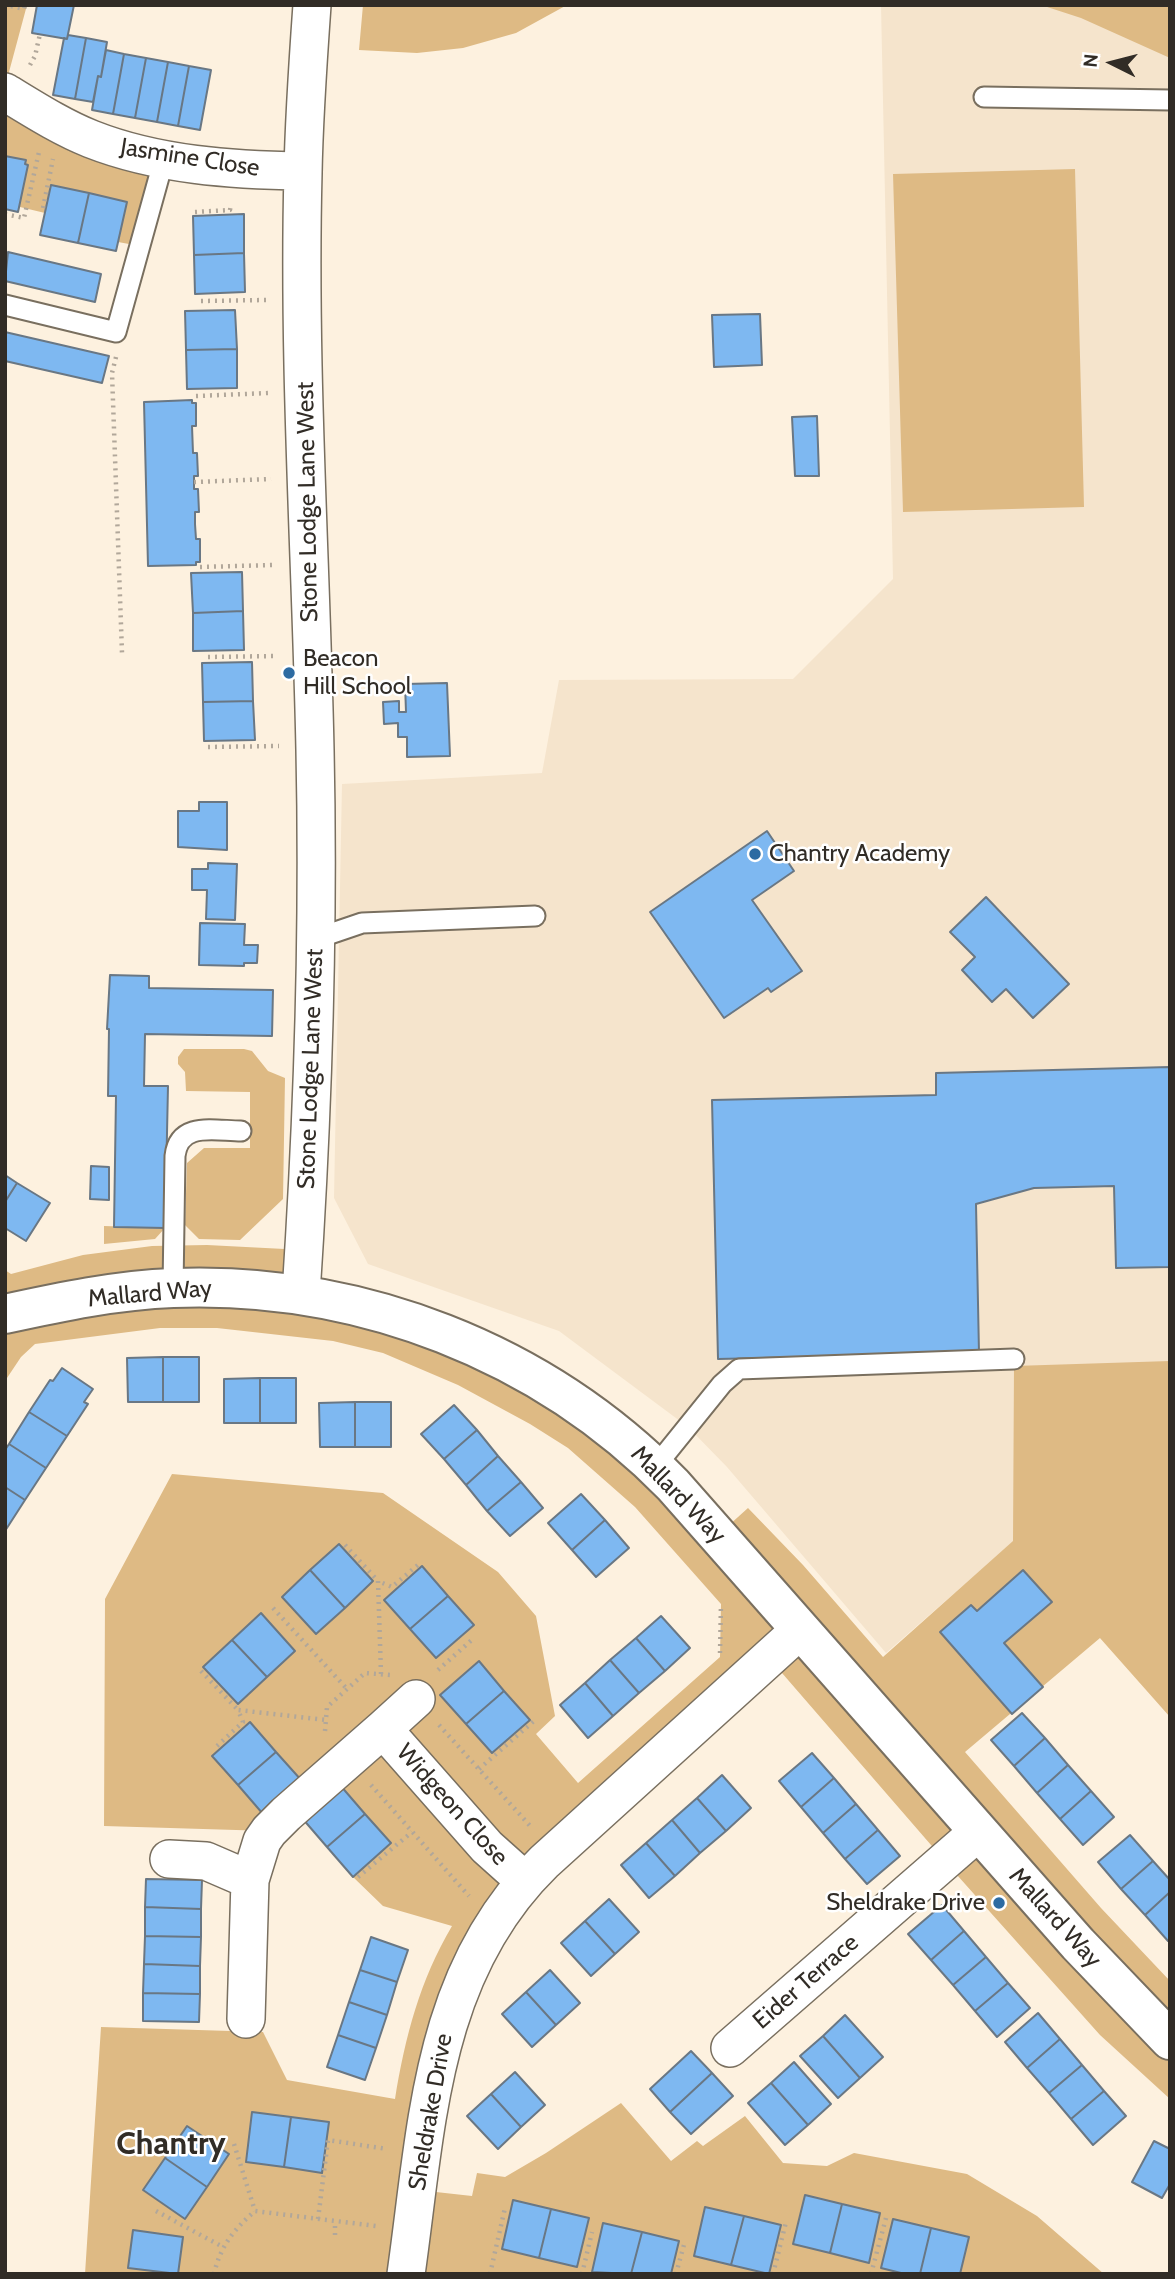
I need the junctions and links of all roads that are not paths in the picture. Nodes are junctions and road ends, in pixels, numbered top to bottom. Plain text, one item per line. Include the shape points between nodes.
1 (312, 5) edge
2 (16, 81) edge
3 (984, 97) dead end
4 (1170, 100) edge
5 (163, 159) junction
6 (303, 171) junction
7 (5, 306) edge
8 (535, 916) dead end
9 (315, 939) junction
10 (241, 1131) dead end
11 (173, 1288) junction
12 (301, 1294) junction
13 (5, 1314) edge
14 (1014, 1360) dead end
15 (655, 1467) junction
16 (800, 1630) junction
17 (423, 1689) road end
18 (383, 1729) junction
19 (978, 1832) junction
20 (169, 1859) dead end
21 (250, 1880) junction
22 (525, 1881) junction
23 (246, 2019) dead end
24 (1170, 2040) edge
25 (730, 2048) dead end
26 (405, 2274) edge

1 - 6 street, Stone Lodge Lane West
2 - 5 street, Jasmine Close via 50,135
3 - 4 lane
5 - 6 street, Jasmine Close via 215,167
5 - 7 lane via 116,332
6 - 9 street, Stone Lodge Lane West
8 - 9 lane via 362,923
9 - 12 street, Stone Lodge Lane West
10 - 11 lane via 191,1131 178,1143
11 - 12 street, Mallard Way
11 - 13 street, Mallard Way via 120,1292
12 - 15 street, Mallard Way via 397,1317 514,1365 622,1438
14 - 15 lane via 739,1369
15 - 16 street, Mallard Way
16 - 19 street, Mallard Way
16 - 22 street, Sheldrake Drive
17 - 18 street, Widgeon Close
18 - 21 street via 269,1830
18 - 22 street, Widgeon Close via 487,1847
19 - 24 street, Mallard Way
19 - 25 street, Eider Terrace
20 - 21 street via 206,1861
21 - 23 street
22 - 26 street, Sheldrake Drive via 493,1924 448,2019 436,2062

